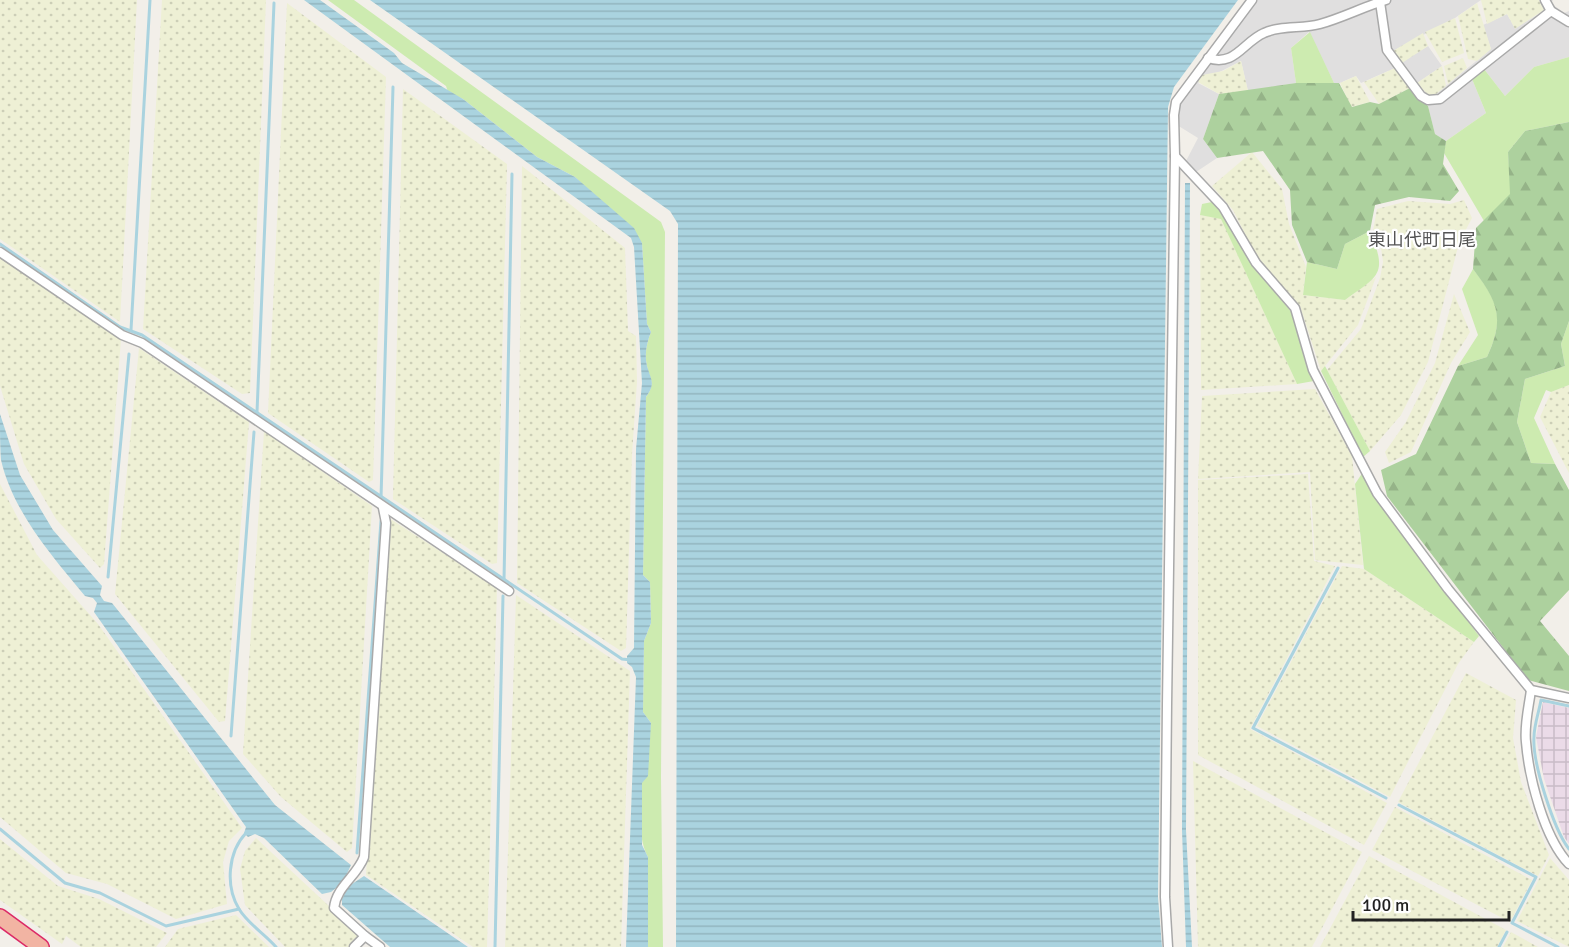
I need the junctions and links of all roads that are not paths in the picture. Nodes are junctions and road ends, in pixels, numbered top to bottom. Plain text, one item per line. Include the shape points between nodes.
1 (1252, 0) edge
2 (1545, 0) edge
3 (1383, 1) edge
4 (1551, 11) junction
5 (1569, 22) edge
6 (1208, 58) junction
7 (1175, 156) junction
8 (0, 252) edge
9 (383, 508) junction
10 (509, 591) dead end
11 (1531, 690) junction
12 (1569, 698) edge
13 (1569, 864) edge
14 (0, 917) edge
15 (365, 936) junction
16 (41, 947) edge
17 (354, 947) edge
18 (380, 947) edge
19 (1168, 947) edge

1 - 6 street
2 - 4 street
3 - 4 street via 1387,50 1428,100 1440,99
3 - 6 street via 1322,24 1264,33 1226,60
4 - 5 street
6 - 7 street via 1176,102
7 - 11 street via 1222,207 1256,263 1295,308 1313,370 1377,492 1448,589
7 - 19 street via 1165,897
8 - 9 street
9 - 10 street
9 - 15 street via 386,523 364,857 358,871 335,899 334,908
11 - 12 street
11 - 13 street via 1525,740 1531,771 1548,833
14 - 16 highway
15 - 17 street
15 - 18 street

